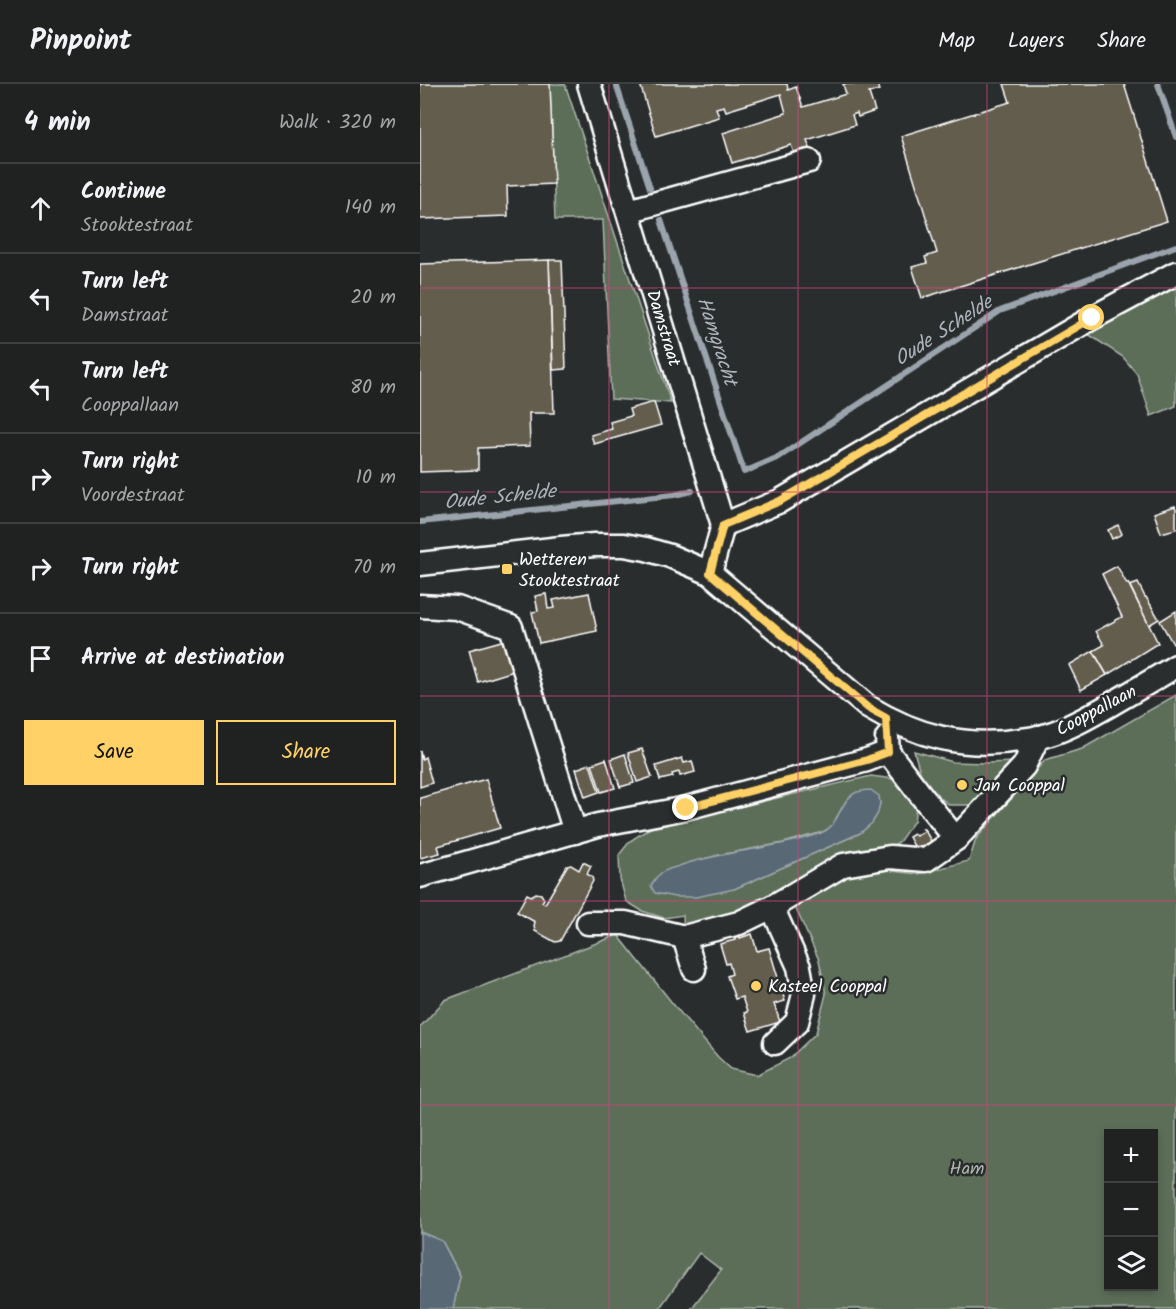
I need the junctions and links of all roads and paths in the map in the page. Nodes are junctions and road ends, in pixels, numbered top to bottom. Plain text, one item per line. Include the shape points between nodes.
1 (589, 84) edge
2 (809, 161) dead end
3 (628, 211) junction
4 (1176, 273) edge
5 (723, 525) junction
6 (420, 564) edge
7 (710, 573) junction
8 (420, 606) edge
9 (1176, 666) edge
10 (886, 718) junction
11 (1038, 737) junction
12 (888, 752) junction
13 (575, 832) junction
14 (956, 839) junction
15 (420, 876) edge
16 (771, 907) junction
17 (588, 923) dead end
18 (684, 937) junction
19 (694, 969) dead end
20 (775, 1043) dead end

1 - 3 street, Damstraat
2 - 3 street
3 - 5 street, Damstraat
4 - 5 street via 780,501
5 - 7 street
6 - 7 street, Cooppallaan via 624,545 670,556
7 - 10 street, Cooppallaan via 868,708
8 - 13 street via 457,608 511,627
9 - 11 street, Cooppallaan via 1086,719
10 - 11 street, Cooppallaan via 913,730 963,743
10 - 12 street
11 - 14 street via 1024,766
12 - 13 street via 686,808
12 - 14 street
13 - 15 street
14 - 16 street via 927,860 890,857 843,865
16 - 18 street via 739,923
16 - 20 street via 799,967 804,994 797,1022
17 - 18 street via 625,923
18 - 19 street

